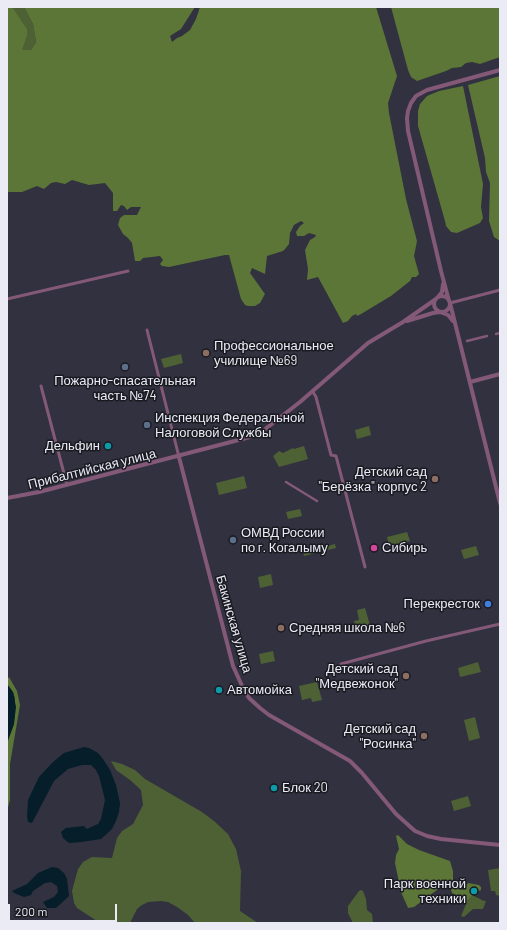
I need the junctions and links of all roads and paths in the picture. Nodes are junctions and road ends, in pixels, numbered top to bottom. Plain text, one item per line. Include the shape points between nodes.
1 (500, 70) edge
2 (128, 270) dead end
3 (441, 271) junction
4 (500, 290) edge
5 (437, 298) junction
6 (7, 299) edge
7 (450, 302) junction
8 (440, 312) junction
9 (411, 318) junction
10 (455, 324) junction
11 (147, 330) dead end
12 (500, 333) edge
13 (496, 334) dead end
14 (487, 336) dead end
15 (467, 341) dead end
16 (500, 374) edge
17 (470, 382) junction
18 (41, 386) dead end
19 (312, 392) junction
20 (179, 457) junction
21 (286, 482) dead end
22 (67, 485) junction
23 (7, 498) edge
24 (317, 500) dead end
25 (500, 503) edge
26 (365, 567) dead end
27 (500, 624) edge
28 (341, 664) dead end
29 (500, 845) edge

1 - 3 street via 422,92 413,100 408,111 408,131
2 - 6 street
3 - 5 street via 443,290
3 - 7 street
4 - 7 street
5 - 7 street via 444,296
5 - 8 street via 434,306
5 - 9 street, Прибалтийская улица
7 - 8 street via 447,310
7 - 10 street
8 - 9 street, Прибалтийская улица
8 - 10 street via 448,315
9 - 19 street, Прибалтийская улица via 368,343
10 - 17 street
11 - 20 street, Бакинская улица
12 - 13 street
14 - 15 street
16 - 17 street
17 - 25 street
18 - 22 street
19 - 20 street, Прибалтийская улица via 257,434 244,440
19 - 26 street via 316,397 331,455 336,456
20 - 22 street, Прибалтийская улица
20 - 29 street, Бакинская улица via 233,666 249,698 269,715 350,761 400,819 415,831 441,839
21 - 24 street
22 - 23 street, Прибалтийская улица
27 - 28 street

